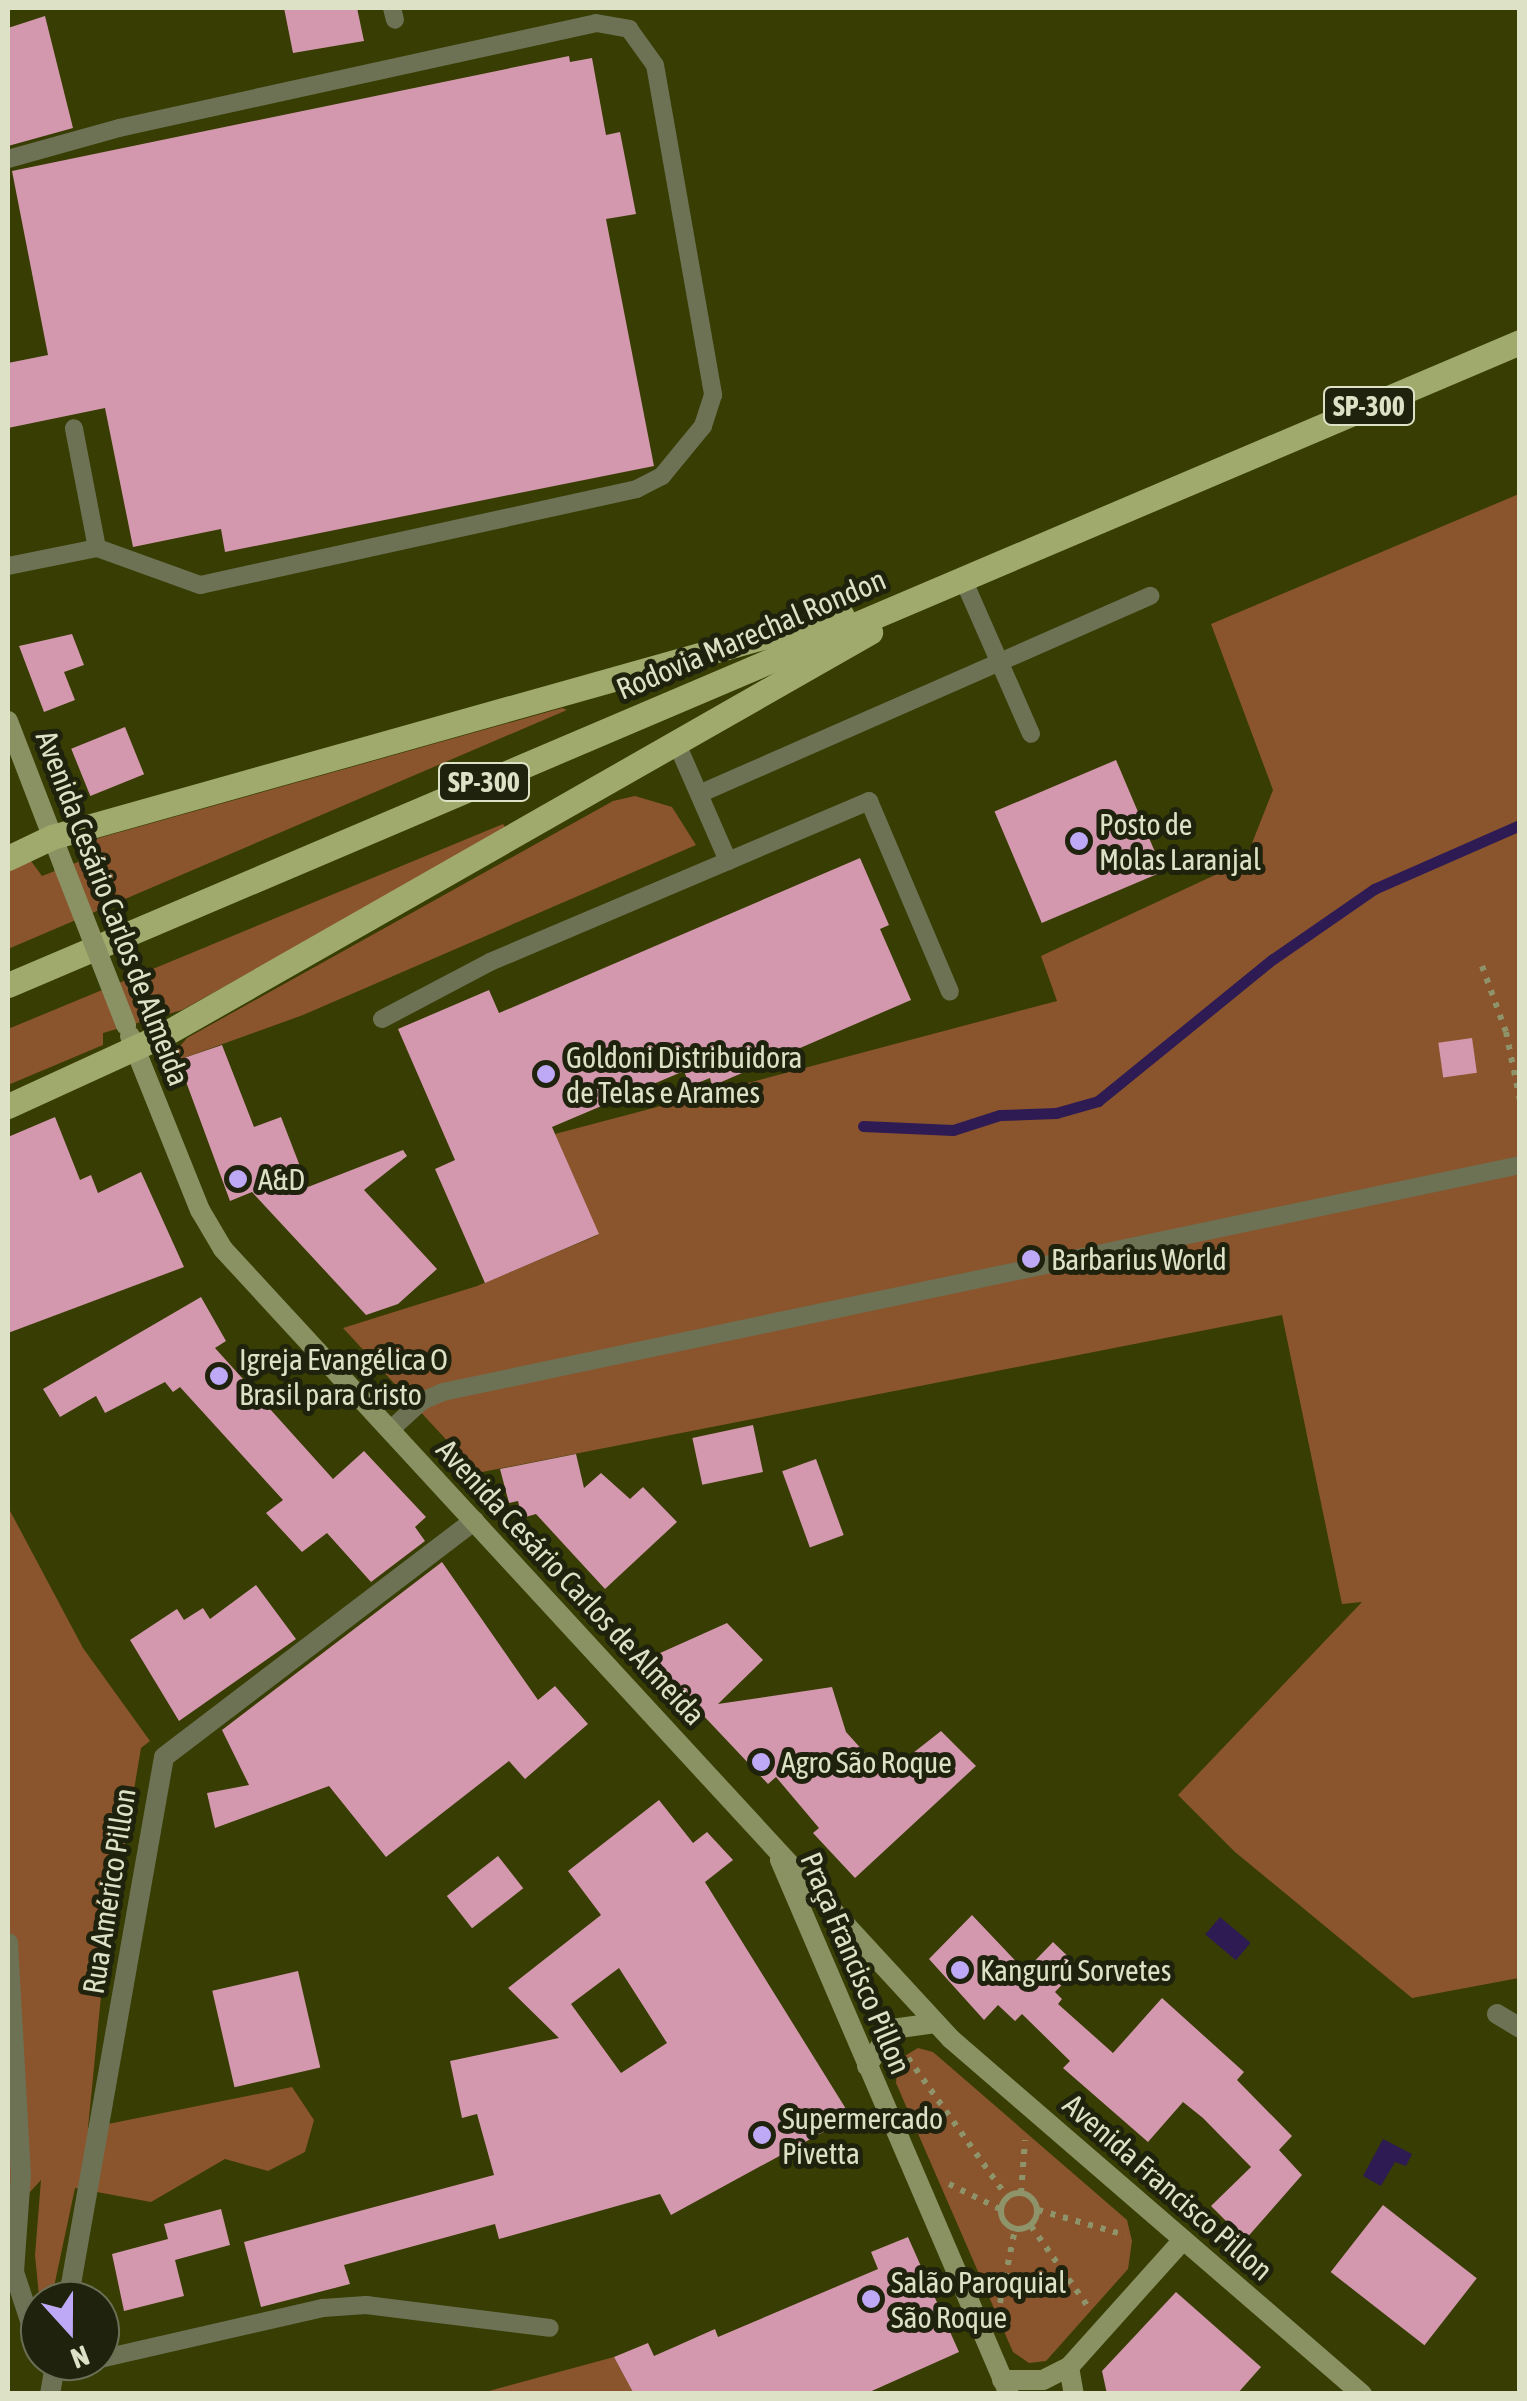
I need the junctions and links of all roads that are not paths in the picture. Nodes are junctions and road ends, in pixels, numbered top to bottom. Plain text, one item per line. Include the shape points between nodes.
1 (8, 159) edge
2 (1520, 342) edge
3 (74, 428) dead end
4 (97, 548) junction
5 (8, 566) edge
6 (962, 579) junction
7 (1150, 596) dead end
8 (1000, 662) junction
9 (8, 722) edge
10 (1031, 734) dead end
11 (678, 744) junction
12 (699, 794) junction
13 (52, 837) junction
14 (8, 858) edge
15 (728, 861) junction
16 (8, 985) edge
17 (950, 992) dead end
18 (382, 1018) dead end
19 (135, 1050) junction
20 (8, 1106) edge
21 (1520, 1166) edge
22 (390, 1430) junction
23 (474, 1521) junction
24 (774, 1844) junction
25 (8, 1944) edge
26 (1497, 2014) dead end
27 (936, 2023) junction
28 (1520, 2028) edge
29 (867, 2066) junction
30 (14, 2176) edge
31 (1183, 2240) junction
32 (72, 2281) edge
33 (20, 2290) edge
34 (550, 2328) dead end
35 (120, 2354) edge
36 (1069, 2367) junction
37 (1006, 2387) edge
38 (1074, 2394) edge
39 (1362, 2394) edge

1 - 4 lane via 119,128 596,23 629,29 655,65 713,394 704,426 662,476 637,489 200,585
2 - 6 main road, Rodovia Marechal Rondon / SP-300
3 - 4 lane
4 - 5 lane
6 - 8 lane
6 - 11 main road
6 - 13 main road
6 - 16 main road, Rodovia Marechal Rondon / SP-300
7 - 8 lane
8 - 10 lane
8 - 12 lane
9 - 13 main road, Avenida Cesário Carlos de Almeida
11 - 12 lane
11 - 19 main road
12 - 15 lane
13 - 14 main road
13 - 19 main road, Avenida Cesário Carlos de Almeida, bridge
15 - 17 lane via 869,801
15 - 18 lane via 490,962
19 - 20 main road
19 - 22 main road, Avenida Cesário Carlos de Almeida via 214,1239
21 - 22 lane via 443,1392
22 - 23 main road, Avenida Cesário Carlos de Almeida
23 - 24 main road, Avenida Cesário Carlos de Almeida
23 - 32 street, Rua Américo Pillon via 164,1757
24 - 27 main road, Avenida Cesário Carlos de Almeida
24 - 29 main road, Praça Francisco Pillon
25 - 30 street
26 - 28 street
27 - 29 main road via 892,2029
27 - 31 main road, Avenida Francisco Pillon
29 - 37 main road, Praça Francisco Pillon
30 - 33 street via 14,2272
31 - 36 main road
31 - 39 main road, Avenida Francisco Pillon
34 - 35 lane via 366,2306 323,2308
36 - 37 main road, Praça Francisco Pillon
36 - 38 main road

